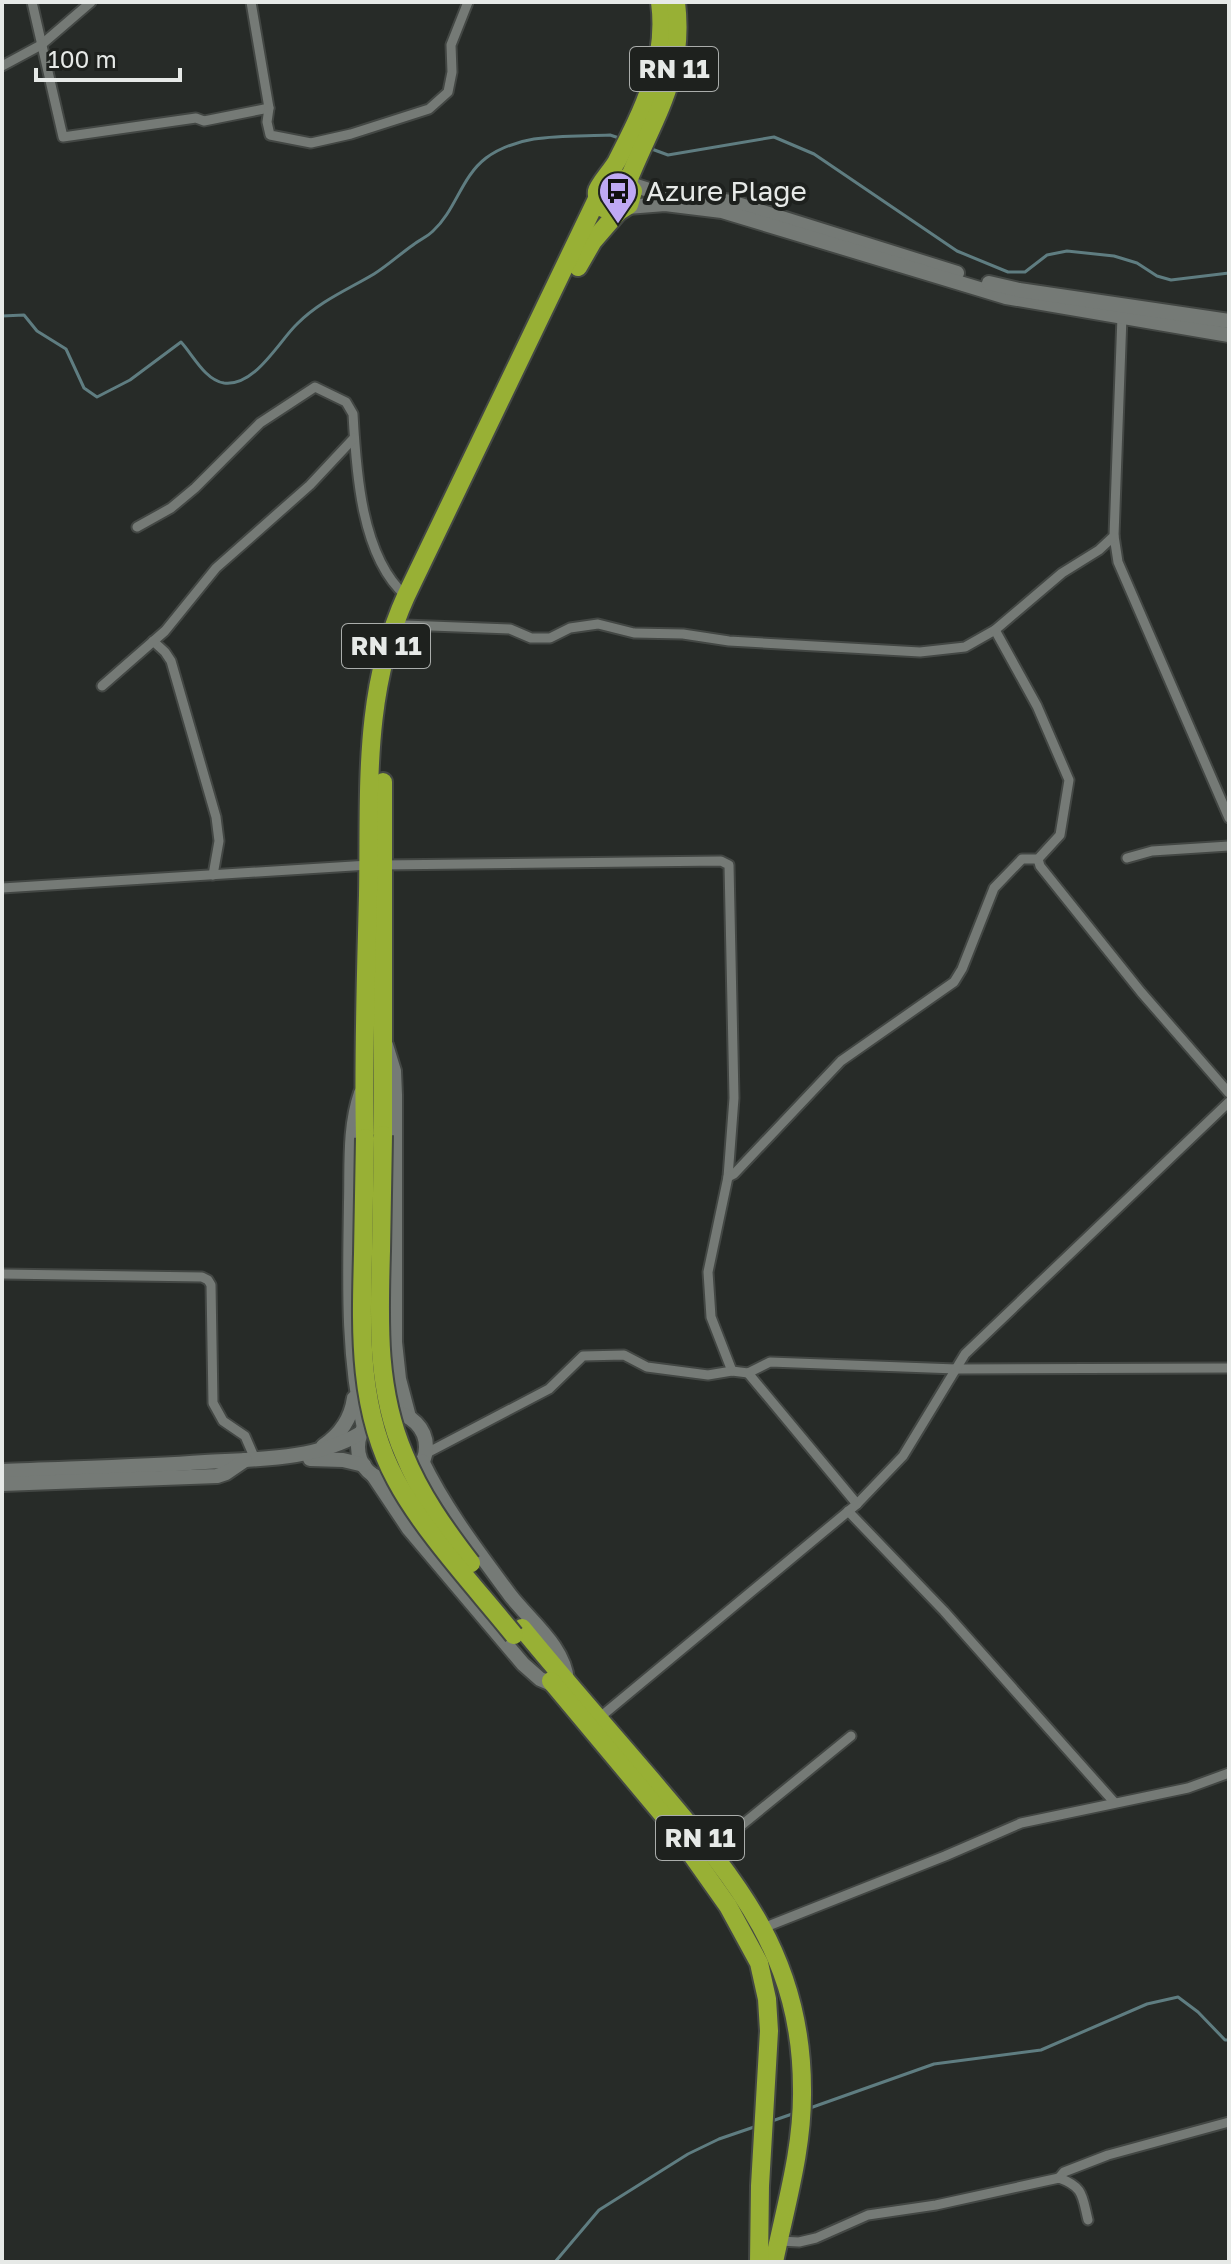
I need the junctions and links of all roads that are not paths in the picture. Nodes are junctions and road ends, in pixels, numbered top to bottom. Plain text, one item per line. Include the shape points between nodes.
1 (32, 2) edge
2 (91, 2) edge
3 (251, 2) edge
4 (468, 2) edge
5 (660, 2) edge
6 (676, 2) edge
7 (41, 45) junction
8 (2, 66) edge
9 (269, 108) junction
10 (643, 128) junction
11 (627, 174) junction
12 (597, 199) junction
13 (622, 210) junction
14 (1122, 316) junction
15 (1229, 321) edge
16 (1229, 335) edge
17 (354, 438) junction
18 (137, 527) dead end
19 (1114, 536) junction
20 (406, 596) junction
21 (405, 625) junction
22 (995, 630) junction
23 (153, 641) junction
24 (102, 686) dead end
25 (1229, 818) edge
26 (1229, 846) edge
27 (1127, 858) dead end
28 (1038, 859) junction
29 (375, 865) junction
30 (213, 875) junction
31 (2, 888) edge
32 (384, 1040) junction
33 (364, 1085) junction
34 (1229, 1093) edge
35 (1229, 1102) edge
36 (374, 1136) junction
37 (728, 1177) junction
38 (2, 1274) edge
39 (1229, 1368) edge
40 (956, 1369) junction
41 (732, 1371) junction
42 (748, 1373) junction
43 (354, 1382) junction
44 (409, 1417) junction
45 (363, 1430) junction
46 (310, 1452) junction
47 (285, 1457) junction
48 (424, 1458) junction
49 (250, 1459) junction
50 (368, 1470) junction
51 (2, 1471) edge
52 (2, 1484) edge
53 (853, 1508) junction
54 (561, 1683) junction
55 (599, 1718) junction
56 (851, 1736) dead end
57 (1229, 1773) edge
58 (1114, 1802) junction
59 (711, 1850) junction
60 (763, 1928) junction
61 (1229, 2122) edge
62 (1059, 2178) junction
63 (1088, 2220) dead end
64 (779, 2241) junction
65 (759, 2262) edge
66 (774, 2262) edge

1 - 7 street
2 - 7 street
3 - 9 street
4 - 9 street via 451,45 448,92 429,109 311,143 270,135
5 - 10 highway, RN 11 via 663,36
6 - 10 highway, RN 11 via 675,62 667,96
7 - 8 street
7 - 9 street via 63,137
10 - 11 highway, RN 11
11 - 12 highway, RN 11 via 608,177 598,186
11 - 13 highway via 632,198
11 - 15 main road via 655,192 731,202 1008,288
12 - 13 highway via 603,208
12 - 20 highway, RN 11
13 - 14 main road via 665,204 722,211 1006,297
13 - 21 highway, RN 11 via 600,231 580,263
14 - 16 main road
14 - 19 street
17 - 18 street via 353,414 346,402 315,387 260,423 183,498
17 - 20 street via 363,508 382,567
17 - 23 street via 310,485 216,568
19 - 22 street
19 - 25 street via 1118,562
20 - 29 highway, RN 11 via 387,641 374,700
21 - 22 street via 510,629 531,638 550,638 598,624 634,633 920,652 965,647
21 - 29 highway, RN 11 via 385,705
22 - 28 street via 1037,706 1069,780 1060,835
23 - 24 street
23 - 30 street via 171,661 216,817 219,841
26 - 27 street via 1152,851
28 - 34 street via 1141,992
28 - 37 street via 1022,859 994,888 954,982 841,1061
29 - 30 street
29 - 32 highway, RN 11
29 - 33 highway, RN 11
29 - 37 street via 726,863 734,1025
30 - 31 street
32 - 36 highway, RN 11
32 - 44 main road, RN 11 via 395,1081 396,1360
33 - 36 highway, RN 11
33 - 43 main road, RN 11 via 353,1130
35 - 40 street via 965,1354
36 - 54 highway, RN 11, bridge via 379,1331 392,1423 426,1499
37 - 41 street via 708,1272 711,1317
38 - 49 street via 208,1280 213,1403 223,1421 245,1436
39 - 40 street
40 - 42 street via 770,1362
40 - 53 street via 903,1456
41 - 42 street
41 - 48 street via 708,1375 647,1367 624,1355 583,1356 549,1389
42 - 53 street
43 - 45 main road, RN 11
43 - 46 main road via 347,1422 336,1437
44 - 45 main road via 381,1415
44 - 48 main road via 423,1433
45 - 46 main road
45 - 50 main road via 359,1453
46 - 47 main road
47 - 49 main road
47 - 50 main road via 343,1460
48 - 50 main road via 401,1479 387,1480
48 - 54 main road, RN 11 via 461,1526 560,1656
49 - 51 main road
49 - 52 main road via 217,1476
50 - 54 main road, RN 11 via 409,1529 523,1664 540,1679
53 - 55 street
53 - 58 street
54 - 55 highway, RN 11
54 - 65 highway, RN 11 via 714,1885 759,1963 767,1999
55 - 59 highway, RN 11
56 - 59 street
57 - 58 street via 1188,1788
58 - 60 street via 1021,1823
59 - 60 highway, RN 11
60 - 64 highway, RN 11 via 790,1996 802,2087 799,2144
61 - 62 street via 1108,2155
62 - 63 street via 1076,2184
62 - 64 street via 868,2215 816,2238
64 - 66 highway, RN 11

